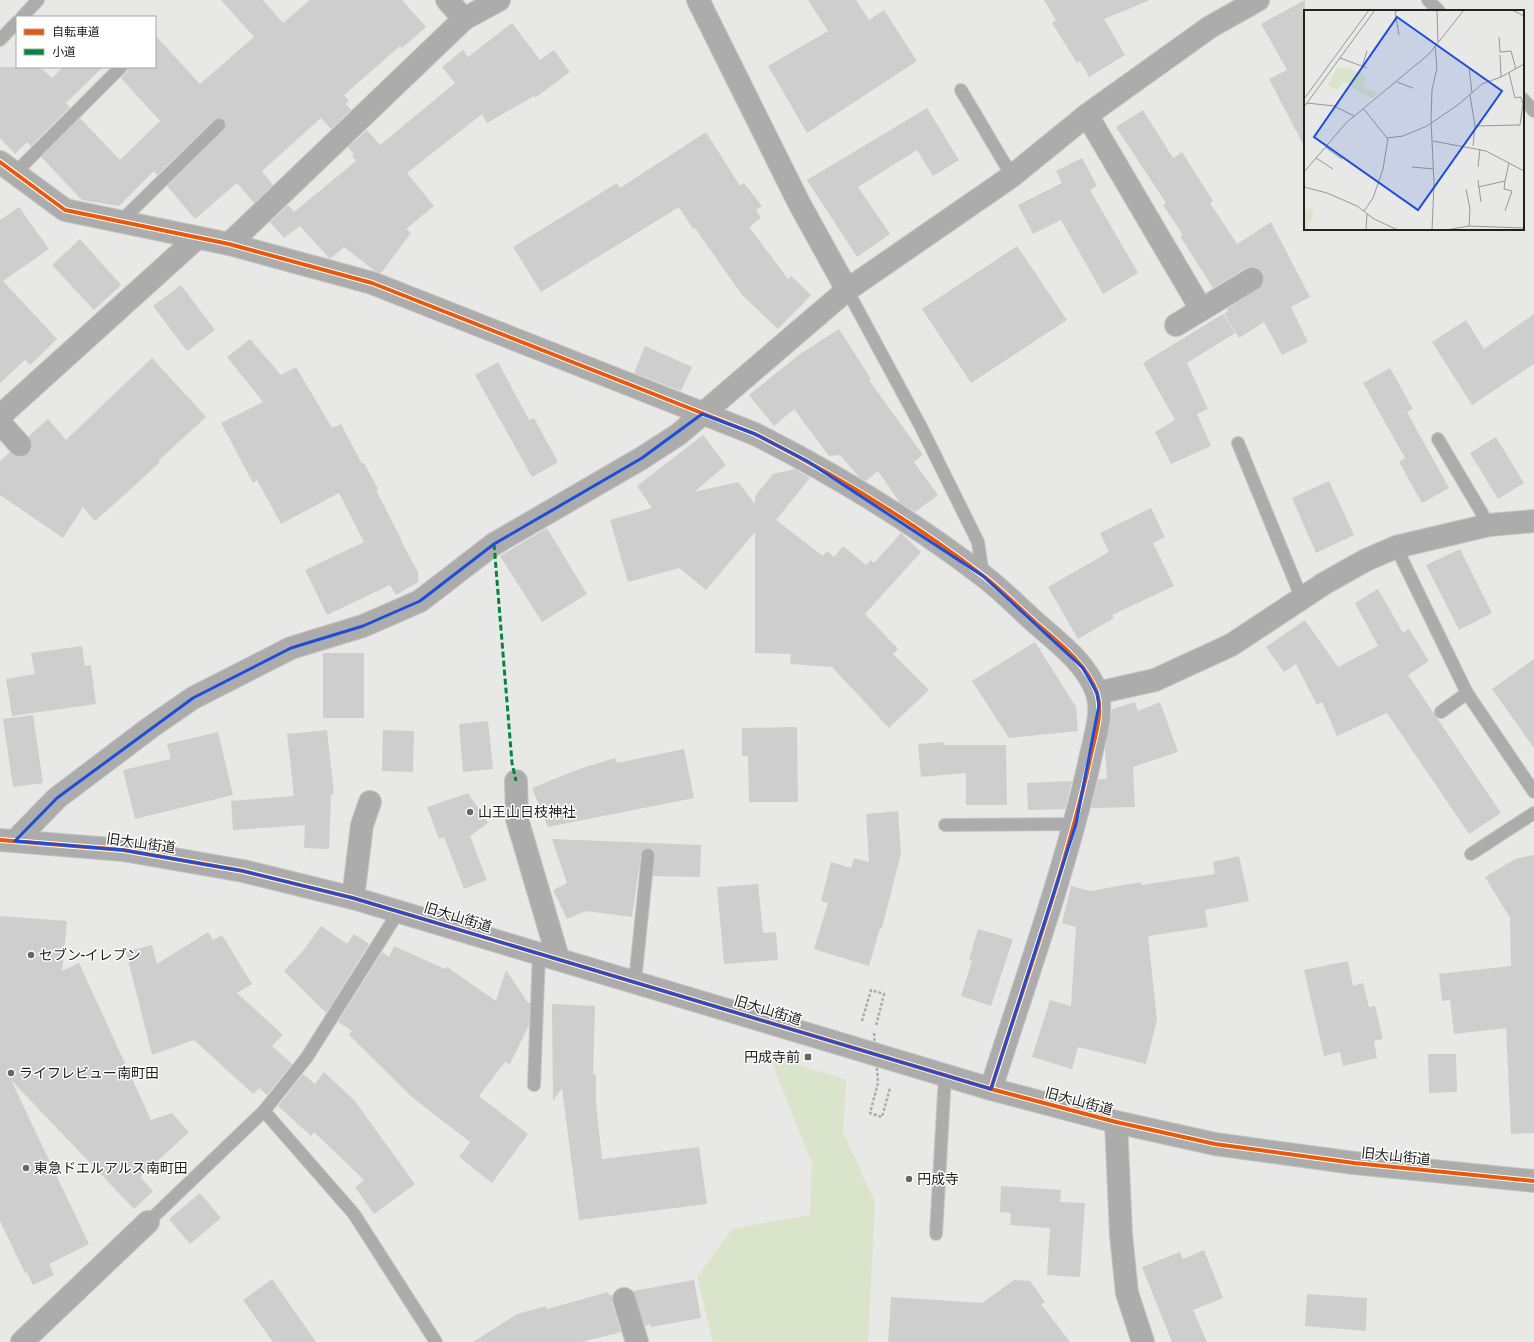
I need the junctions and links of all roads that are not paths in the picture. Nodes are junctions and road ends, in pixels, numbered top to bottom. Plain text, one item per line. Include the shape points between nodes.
1 (38, 0) edge
2 (447, 0) edge
3 (498, 0) edge
4 (698, 0) edge
5 (1258, 0) edge
6 (1428, 0) edge
7 (1438, 10) edge
8 (23, 16) edge
9 (464, 20) junction
10 (16, 23) edge
11 (0, 40) edge
12 (120, 68) edge
13 (961, 90) dead end
14 (1524, 100) edge
15 (1534, 111) edge
16 (1087, 115) junction
17 (219, 125) dead end
18 (8, 168) edge
19 (1012, 176) junction
20 (120, 222) junction
21 (197, 238) junction
22 (229, 244) junction
23 (1252, 279) dead end
24 (847, 290) junction
25 (1201, 309) junction
26 (1176, 325) dead end
27 (702, 414) junction
28 (0, 416) edge
29 (0, 423) edge
30 (1438, 439) dead end
31 (1238, 443) dead end
32 (20, 445) dead end
33 (1534, 521) edge
34 (1489, 525) junction
35 (1396, 547) junction
36 (983, 576) junction
37 (1302, 599) junction
38 (1097, 693) junction
39 (1467, 693) junction
40 (1440, 712) dead end
41 (516, 781) dead end
42 (1534, 792) edge
43 (370, 802) dead end
44 (1534, 813) edge
45 (1076, 824) junction
46 (945, 825) dead end
47 (8, 841) edge
48 (1471, 854) dead end
49 (648, 855) dead end
50 (353, 898) junction
51 (399, 911) junction
52 (548, 955) junction
53 (635, 981) junction
54 (945, 1075) junction
55 (534, 1085) dead end
56 (991, 1089) junction
57 (264, 1111) junction
58 (1116, 1122) junction
59 (1534, 1181) edge
60 (148, 1222) joint
61 (936, 1234) dead end
62 (624, 1299) dead end
63 (22, 1342) edge
64 (436, 1342) edge
65 (637, 1342) edge
66 (1143, 1342) edge

1 - 8 lane
2 - 9 street
3 - 9 street
4 - 24 street via 799,203
5 - 16 street via 1210,27
6 - 7 lane
9 - 22 street
10 - 11 lane
12 - 18 lane
13 - 19 lane
14 - 15 lane
16 - 19 street
16 - 25 street
17 - 20 lane
18 - 20 street via 65,210
19 - 24 street
20 - 21 street
21 - 22 street
21 - 28 street
22 - 27 street via 372,283
23 - 25 street
24 - 27 street
24 - 36 lane via 920,425 978,542
25 - 26 street
27 - 36 street via 755,434 807,461 905,522
27 - 47 street via 679,434 642,458 494,544 420,601 363,626 291,648 193,698 58,798
29 - 32 street
30 - 34 lane
31 - 37 lane
33 - 34 street
34 - 35 street
35 - 37 street via 1366,560
35 - 39 lane
36 - 38 street via 1062,645 1083,668
37 - 38 street via 1231,645 1155,680
38 - 45 street via 1098,718
39 - 40 lane
39 - 42 lane
41 - 52 street via 517,819
43 - 50 street via 362,825
44 - 48 lane
45 - 46 lane
45 - 56 street
47 - 50 street, 旧大山街道 via 123,850 243,871
49 - 53 lane
50 - 51 street, 旧大山街道
51 - 52 street, 旧大山街道
51 - 57 lane via 308,1057
52 - 53 street, 旧大山街道
52 - 55 lane
53 - 54 street, 旧大山街道
54 - 56 street, 旧大山街道
54 - 61 lane
56 - 58 street, 旧大山街道
57 - 60 lane
57 - 64 lane via 354,1214
58 - 59 street, 旧大山街道 via 1215,1144 1354,1163
58 - 66 street via 1121,1236 1127,1293
60 - 63 street
62 - 65 street

